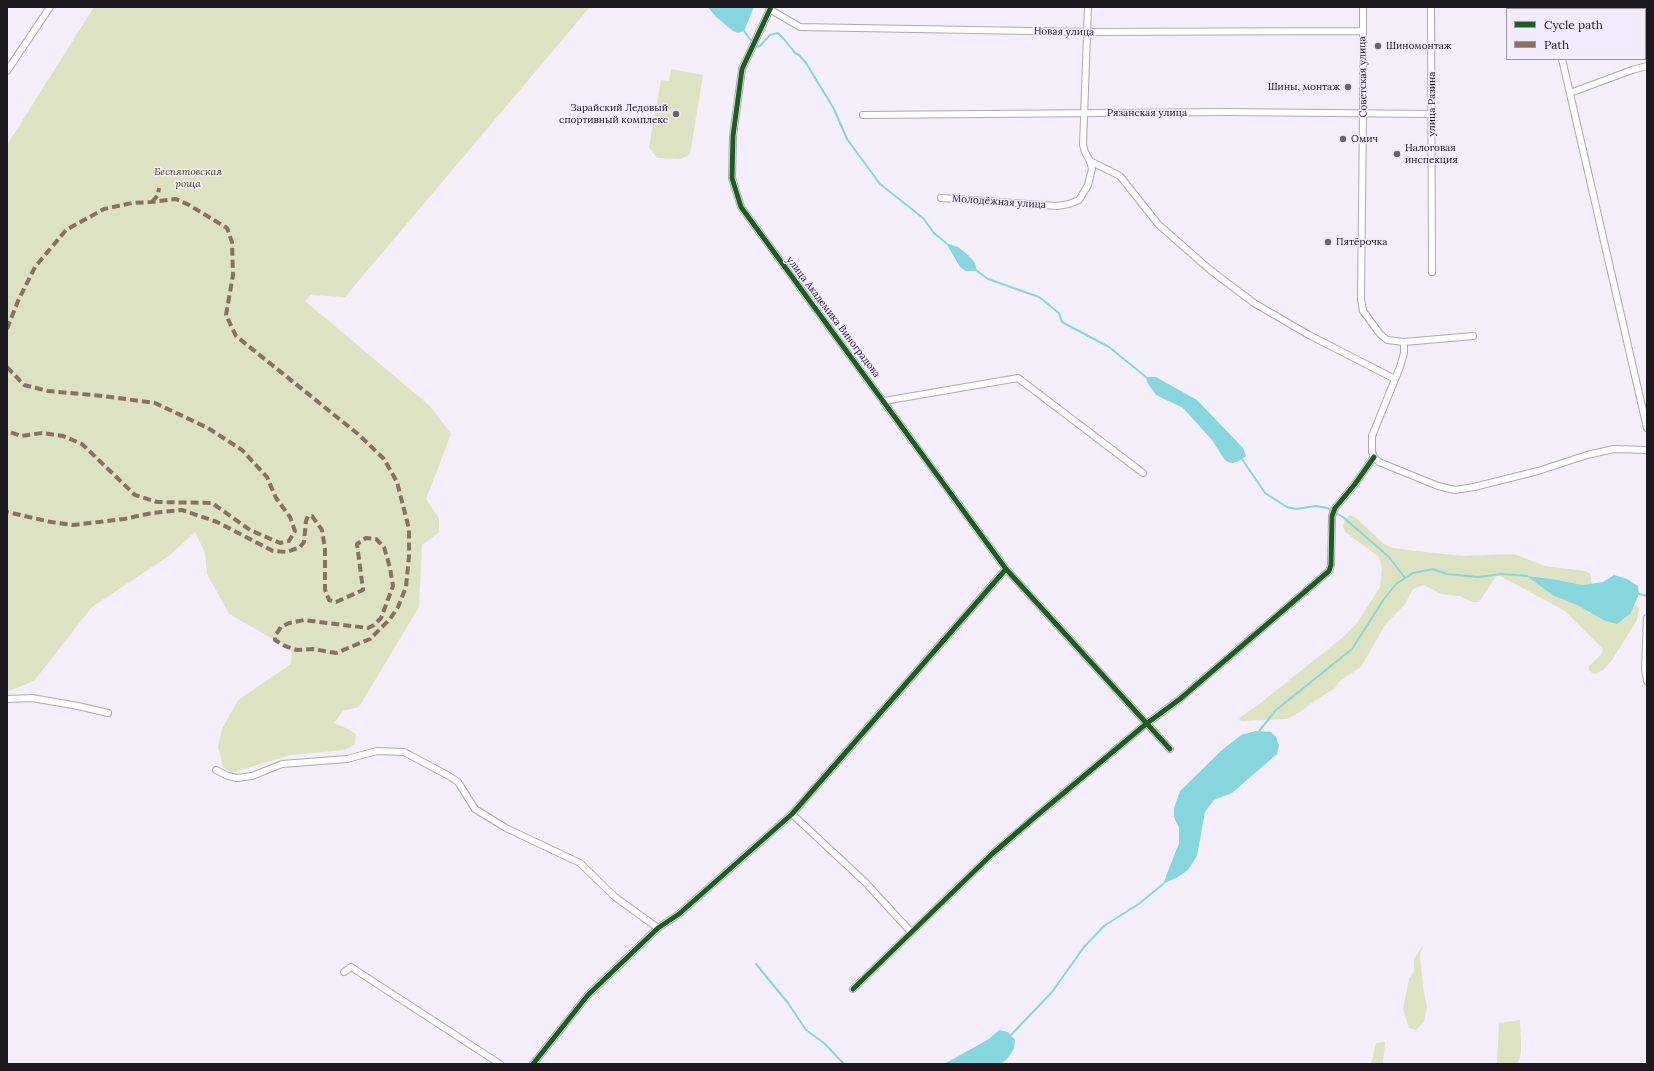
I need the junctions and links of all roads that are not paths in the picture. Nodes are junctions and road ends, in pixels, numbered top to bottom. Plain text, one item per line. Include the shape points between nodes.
1 (50, 7) edge
2 (1088, 7) edge
3 (1363, 7) edge
4 (1432, 7) edge
5 (771, 8) edge
6 (1362, 31) junction
7 (1087, 32) junction
8 (1562, 60) edge
9 (1647, 66) edge
10 (7, 72) edge
11 (1570, 93) junction
12 (1084, 113) junction
13 (1363, 114) junction
14 (1432, 114) junction
15 (863, 115) dead end
16 (1090, 160) junction
17 (941, 198) dead end
18 (1432, 272) dead end
19 (1473, 336) dead end
20 (1404, 342) junction
21 (1395, 379) junction
22 (884, 401) junction
23 (1647, 428) edge
24 (1647, 450) edge
25 (1374, 457) junction
26 (1143, 473) dead end
27 (1006, 568) junction
28 (1647, 618) edge
29 (1647, 681) edge
30 (7, 699) edge
31 (108, 714) dead end
32 (1146, 724) junction
33 (1170, 748) dead end
34 (216, 770) dead end
35 (792, 814) junction
36 (658, 928) junction
37 (911, 932) junction
38 (344, 972) dead end
39 (853, 989) dead end
40 (500, 1064) edge
41 (533, 1064) edge

1 - 10 street
2 - 7 street
3 - 6 street, Советская улица
4 - 14 street, улица Разина
5 - 7 street, Новая улица via 800,27
5 - 22 street, улица Академика Виноградова via 742,68 733,136 732,178 742,207
6 - 7 street, Новая улица
6 - 13 street, Советская улица
7 - 12 street
8 - 11 street
9 - 11 street
11 - 23 street
12 - 13 street, Рязанская улица
12 - 15 street, Рязанская улица
12 - 16 street via 1083,145
13 - 14 street, Рязанская улица
13 - 20 street, Советская улица via 1363,311 1387,340
14 - 18 street, улица Разина
16 - 17 street, Молодёжная улица via 1092,169 1088,185 1079,200 1069,204 1057,206
16 - 21 street via 1120,176 1158,224 1209,269 1254,303 1309,335
19 - 20 street, Советская улица
20 - 21 street via 1404,352
21 - 25 street via 1372,436
22 - 26 street via 1018,378
22 - 27 street, улица Академика Виноградова
24 - 25 street via 1614,449 1587,454 1538,471 1455,490 1438,486 1379,462
25 - 32 street via 1356,484 1335,508 1332,516 1329,571 1180,699
27 - 32 street, улица Академика Виноградова
27 - 35 street
28 - 29 street
30 - 31 street via 32,698
32 - 33 street, улица Академика Виноградова
32 - 37 street via 997,850
34 - 36 street via 237,778 252,776 282,764 347,759 377,751 404,752 458,782 475,809 506,828 580,863 615,897
35 - 36 street via 679,914
35 - 37 street via 865,882
36 - 41 street via 588,995
37 - 39 street
38 - 40 street via 351,967

